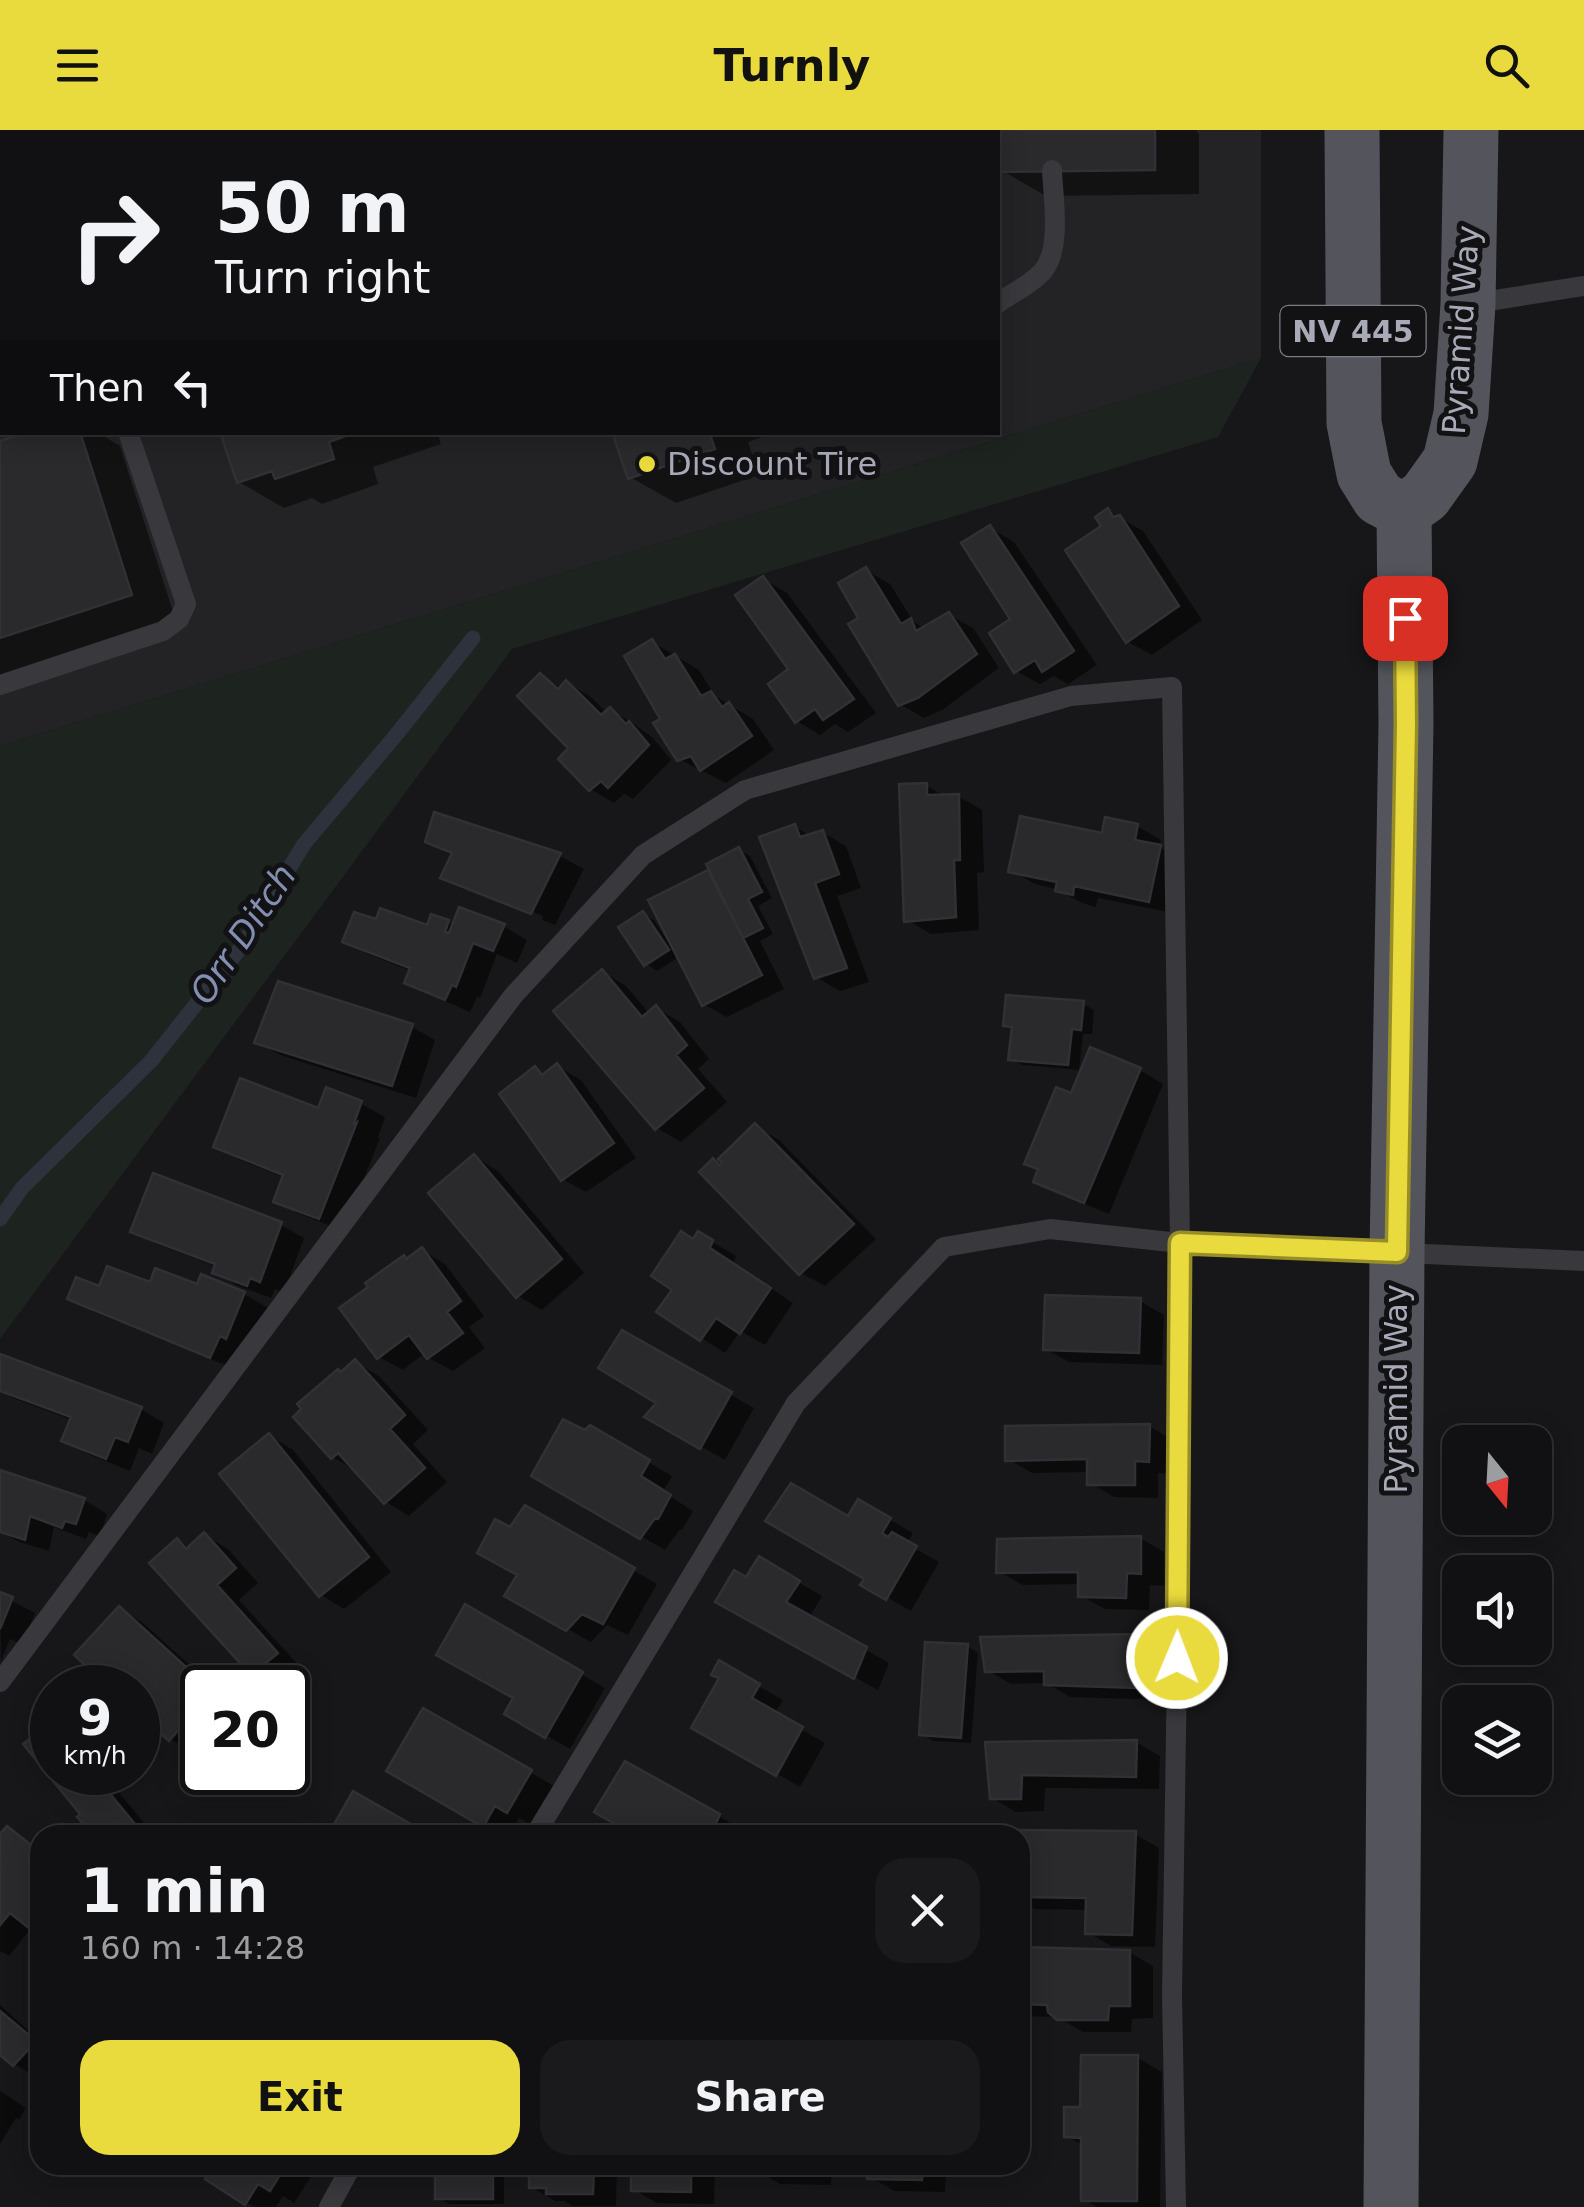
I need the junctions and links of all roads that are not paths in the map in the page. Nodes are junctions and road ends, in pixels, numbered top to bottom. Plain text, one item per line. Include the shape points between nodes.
1 (1352, 130) edge
2 (1471, 130) edge
3 (1052, 170) dead end
4 (1584, 286) edge
5 (1000, 301) edge
6 (1468, 304) junction
7 (129, 435) edge
8 (1404, 511) junction
9 (0, 685) edge
10 (1180, 1243) junction
11 (1397, 1252) junction
12 (1584, 1261) edge
13 (0, 1682) edge
14 (541, 1825) edge
15 (347, 2175) edge
16 (329, 2207) edge
17 (1176, 2207) edge
18 (1391, 2207) edge

1 - 8 main road, NV 445 via 1354,423 1364,474 1378,498
2 - 6 main road, Pyramid Way / NV 445
3 - 5 lane via 1050,259
4 - 6 lane
6 - 8 main road, Pyramid Way / NV 445 via 1461,414 1450,461 1425,496
7 - 9 lane via 186,604 179,619 163,631
8 - 11 main road, Pyramid Way
10 - 11 lane
10 - 13 lane via 1172,688 1072,696 746,790 643,855 513,996
10 - 14 lane via 1050,1230 944,1247 796,1403
10 - 17 lane
11 - 12 lane
11 - 18 main road, Pyramid Way
15 - 16 lane

